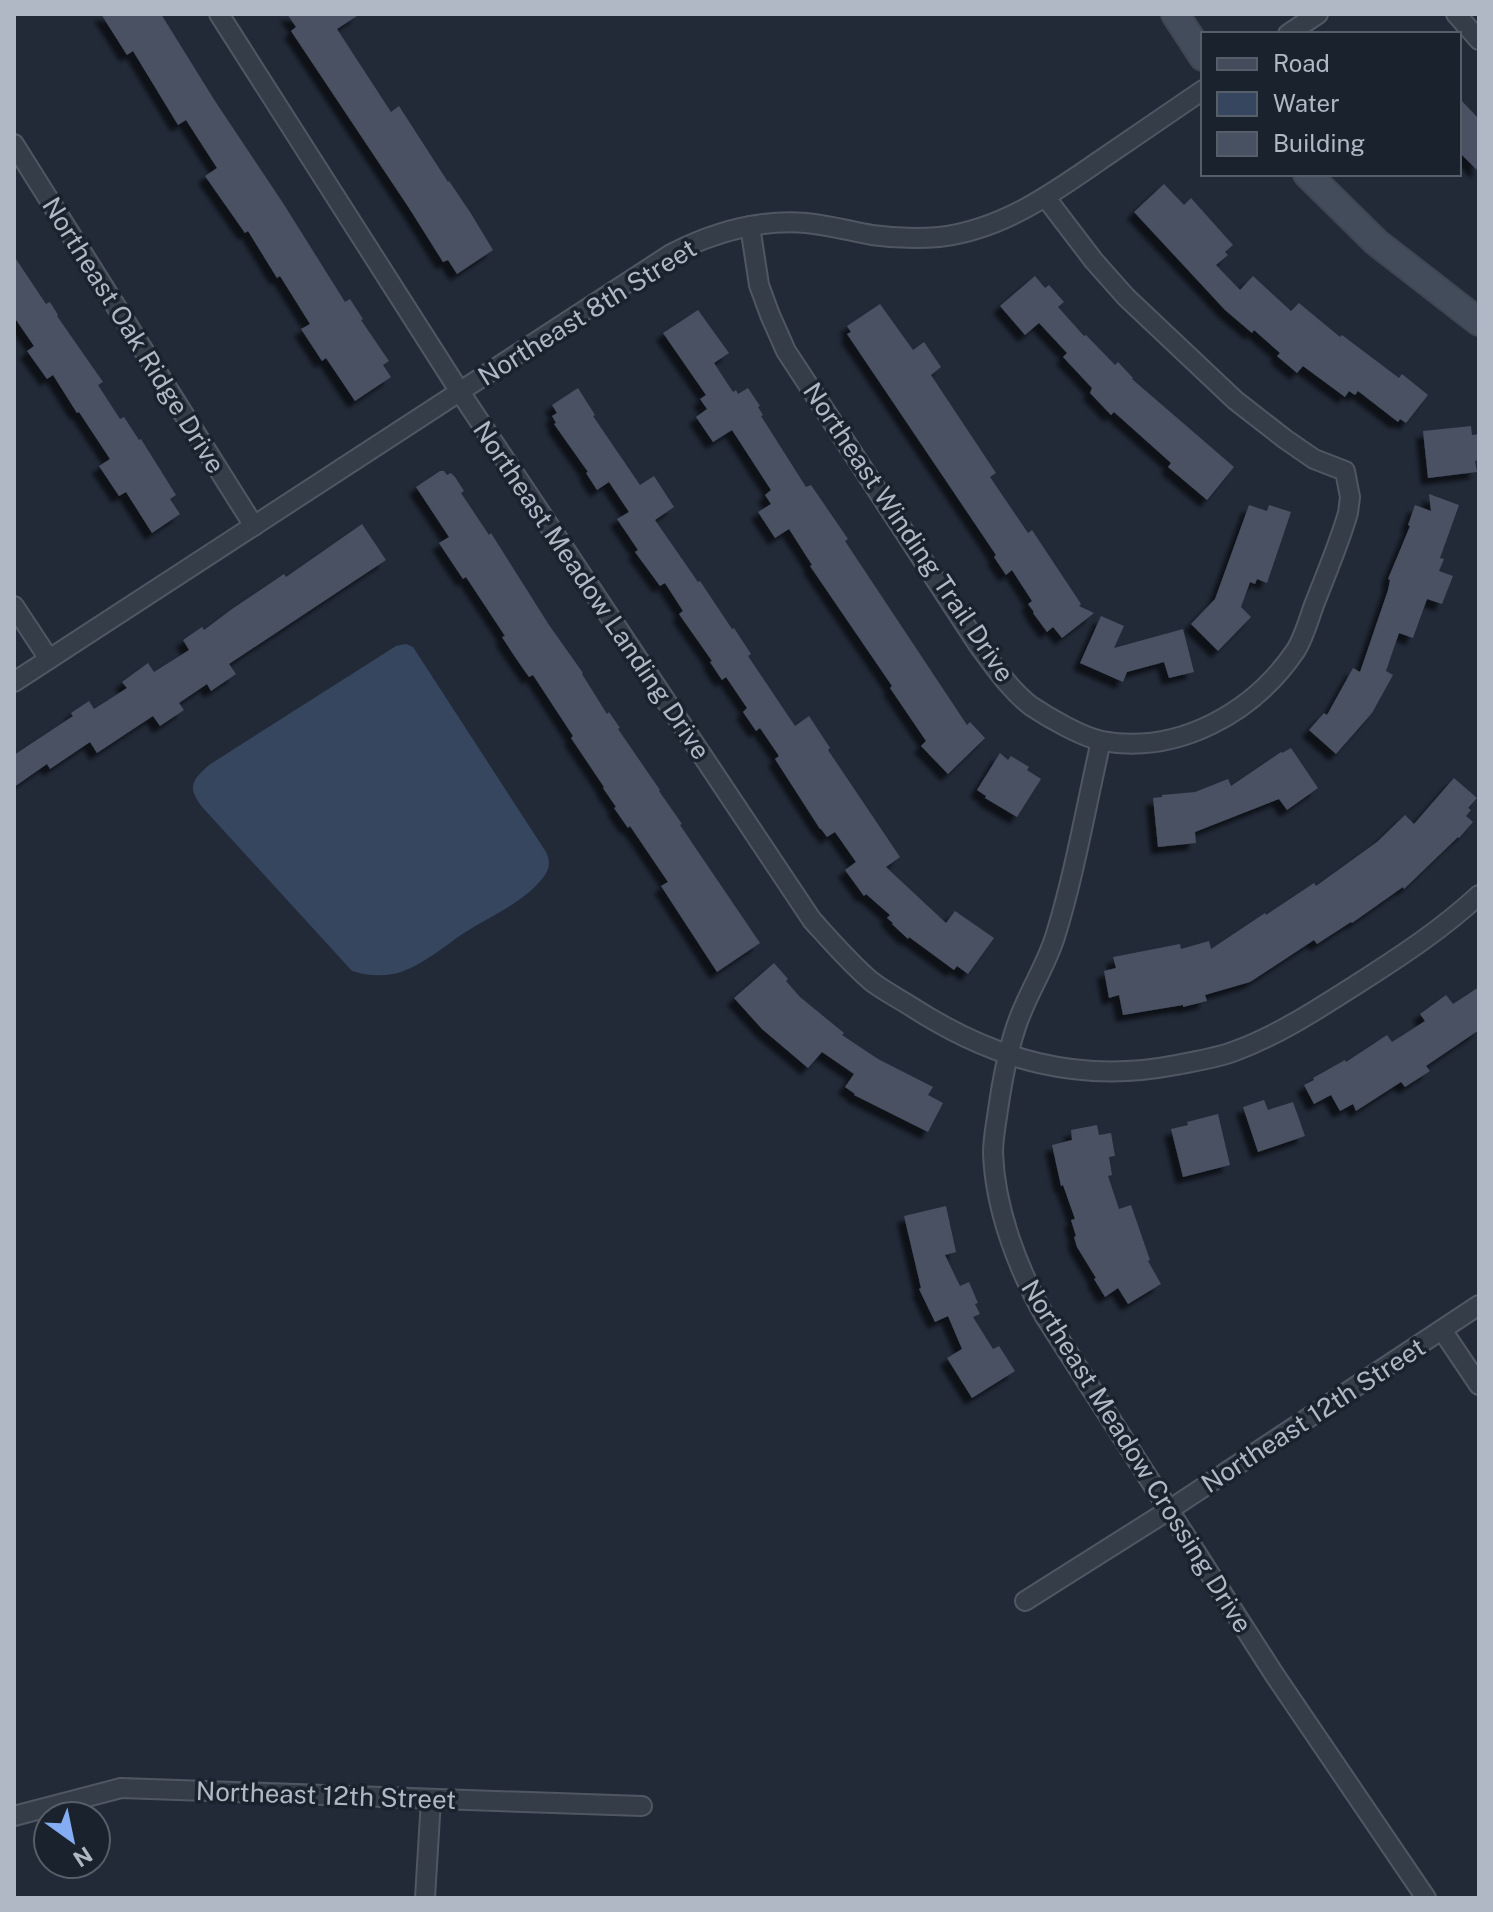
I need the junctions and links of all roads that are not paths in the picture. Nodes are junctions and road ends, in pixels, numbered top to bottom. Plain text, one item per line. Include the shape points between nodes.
1 (219, 14) edge
2 (1175, 14) edge
3 (1318, 14) edge
4 (1456, 14) edge
5 (1291, 32) edge
6 (1479, 40) edge
7 (1201, 54) edge
8 (1201, 91) edge
9 (14, 144) edge
10 (1309, 176) edge
11 (1046, 198) junction
12 (750, 226) junction
13 (1479, 322) edge
14 (460, 392) junction
15 (254, 526) junction
16 (14, 606) edge
17 (49, 659) junction
18 (14, 682) edge
19 (1101, 741) junction
20 (1479, 895) edge
21 (1009, 1056) junction
22 (1479, 1305) edge
23 (1442, 1330) junction
24 (1479, 1385) edge
25 (1169, 1510) junction
26 (1025, 1601) dead end
27 (431, 1799) junction
28 (642, 1806) dead end
29 (14, 1816) edge
30 (425, 1898) edge
31 (1426, 1898) edge

1 - 14 street, Northeast Meadow Landing Drive
2 - 7 street
3 - 5 street
4 - 6 street
8 - 11 street, Northeast 8th Street
9 - 15 street, Northeast Oak Ridge Drive
10 - 13 street via 1376,242
11 - 12 street, Northeast 8th Street via 1008,218 939,237 875,236 803,223
11 - 19 street, Northeast Winding Trail Drive via 1126,297 1235,400 1314,459 1345,471 1350,497 1345,525 1298,647 1274,679 1208,727 1137,743
12 - 14 street, Northeast 8th Street via 671,254
12 - 19 street, Northeast Winding Trail Drive via 759,285 786,351 979,646 1030,705
14 - 15 street, Northeast 8th Street
14 - 21 street, Northeast Meadow Landing Drive via 812,920 874,983 938,1024
15 - 17 street, Northeast 8th Street
16 - 17 street
17 - 18 street, Northeast 8th Street
19 - 21 street, Northeast Meadow Crossing Drive via 1054,938
20 - 21 street, Northeast Meadow Landing Drive via 1421,943 1306,1017 1233,1052 1116,1072 1087,1072
21 - 25 street, Northeast Meadow Crossing Drive via 993,1150 1009,1235 1030,1291
22 - 23 street, Northeast 12th Street
23 - 24 street
23 - 25 street, Northeast 12th Street
25 - 26 street, Northeast 12th Street
25 - 31 street, Northeast Meadow Crossing Drive
27 - 28 street, Northeast 12th Street
27 - 29 street, Northeast 12th Street via 121,1788
27 - 30 street

